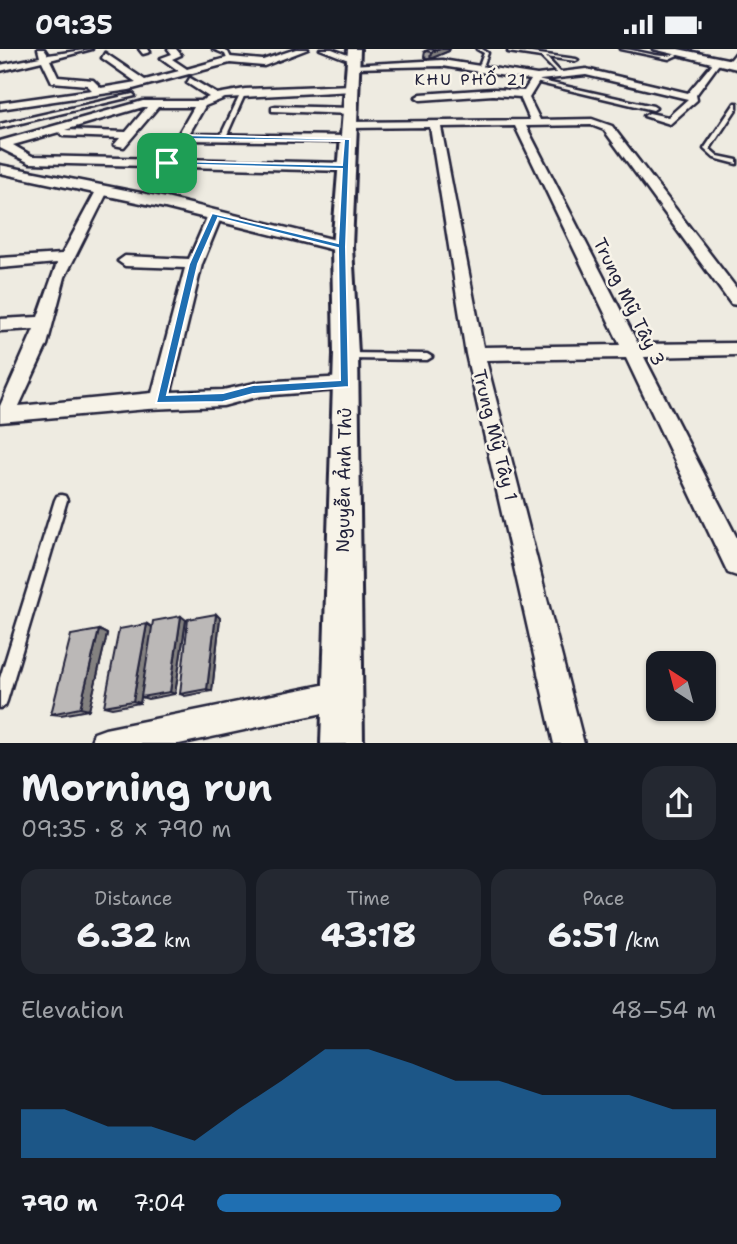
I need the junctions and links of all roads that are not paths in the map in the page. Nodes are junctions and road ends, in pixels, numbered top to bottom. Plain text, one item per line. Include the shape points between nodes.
1 (41, 49) edge
2 (172, 49) edge
3 (215, 49) edge
4 (304, 49) edge
5 (324, 49) edge
6 (479, 49) edge
7 (622, 49) edge
8 (83, 51) edge
9 (509, 51) dead end
10 (671, 51) edge
11 (542, 55) junction
12 (104, 56) dead end
13 (44, 60) junction
14 (230, 60) junction
15 (576, 60) dead end
16 (730, 61) edge
17 (0, 68) edge
18 (480, 69) junction
19 (621, 69) dead end
20 (183, 70) junction
21 (589, 72) junction
22 (559, 74) junction
23 (535, 79) junction
24 (190, 81) dead end
25 (90, 82) junction
26 (143, 83) junction
27 (124, 88) junction
28 (98, 90) junction
29 (285, 90) junction
30 (352, 91) edge
31 (243, 94) junction
32 (524, 94) junction
33 (133, 95) junction
34 (690, 96) junction
35 (421, 97) dead end
36 (217, 98) junction
37 (156, 102) junction
38 (144, 104) junction
39 (201, 104) junction
40 (737, 104) edge
41 (6, 105) edge
42 (651, 112) joint
43 (670, 121) junction
44 (22, 122) junction
45 (527, 122) junction
46 (435, 123) junction
47 (271, 124) junction
48 (686, 125) dead end
49 (0, 126) edge
50 (44, 132) junction
51 (129, 135) junction
52 (31, 136) junction
53 (182, 137) junction
54 (223, 137) junction
55 (1, 144) edge
56 (105, 161) junction
57 (737, 162) edge
58 (167, 163) junction
59 (207, 164) junction
60 (346, 167) junction
61 (0, 169) edge
62 (102, 191) junction
63 (215, 215) junction
64 (342, 247) junction
65 (67, 258) junction
66 (125, 261) dead end
67 (0, 263) edge
68 (194, 264) junction
69 (737, 300) edge
70 (45, 321) junction
71 (0, 325) edge
72 (737, 349) edge
73 (633, 352) junction
74 (475, 353) junction
75 (346, 356) junction
76 (427, 357) dead end
77 (345, 384) junction
78 (160, 400) junction
79 (5, 406) edge
80 (61, 500) dead end
81 (737, 564) edge
82 (342, 695) junction
83 (0, 701) edge
84 (110, 743) edge
85 (342, 743) edge
86 (569, 743) edge

1 - 13 street
2 - 20 street via 177,55 165,58
3 - 14 lane via 227,53
4 - 14 street via 260,64
5 - 30 street
6 - 18 lane via 486,53
7 - 10 lane via 669,58
8 - 13 street
8 - 25 street via 85,58 77,65
9 - 11 lane
10 - 16 main road
11 - 15 lane
11 - 22 lane
12 - 26 street
13 - 17 street
13 - 25 street via 59,82
14 - 20 street
16 - 34 street
18 - 23 street
18 - 30 street via 442,63
19 - 21 street
20 - 26 street
21 - 22 street
21 - 34 street
22 - 23 street
23 - 32 street
23 - 42 lane
24 - 36 street
25 - 28 street
26 - 27 street
27 - 28 street
27 - 33 street
28 - 41 street
29 - 30 street
29 - 31 street
29 - 47 street
30 - 46 street
30 - 47 street
30 - 47 street
30 - 60 main road, Nguyễn Ảnh Thủ
31 - 36 street
31 - 54 lane
32 - 35 street
32 - 45 street, Trung Mỹ Tây 3
33 - 38 street
33 - 44 lane
34 - 43 street via 694,98
36 - 39 street
37 - 38 street
37 - 39 street
37 - 51 street
38 - 50 street
39 - 53 street
40 - 57 lane via 707,149 716,157
41 - 44 street
42 - 43 street
43 - 48 street
44 - 49 lane
44 - 52 street
45 - 46 street
45 - 69 street via 592,122 608,128
45 - 73 street, Trung Mỹ Tây 3
46 - 74 street, Trung Mỹ Tây 1
47 - 54 street
50 - 51 street
50 - 52 street
51 - 56 street
52 - 55 street
53 - 54 street
53 - 58 street
54 - 59 street
55 - 56 street via 30,159
56 - 58 street
58 - 59 street
59 - 60 street
60 - 64 main road, Nguyễn Ảnh Thủ
61 - 62 street
62 - 63 street
62 - 65 street
63 - 64 street
63 - 68 street
64 - 75 main road, Nguyễn Ảnh Thủ
65 - 67 street
65 - 70 street
66 - 68 street
68 - 78 street
70 - 71 street
70 - 79 street via 38,345
72 - 73 street
73 - 74 street
73 - 81 street, Trung Mỹ Tây 3
74 - 86 street, Trung Mỹ Tây 1
75 - 76 lane
75 - 77 main road, Nguyễn Ảnh Thủ
77 - 78 street
77 - 82 main road, Nguyễn Ảnh Thủ
78 - 79 street
80 - 83 lane
82 - 84 street
82 - 85 main road, Nguyễn Ảnh Thủ

